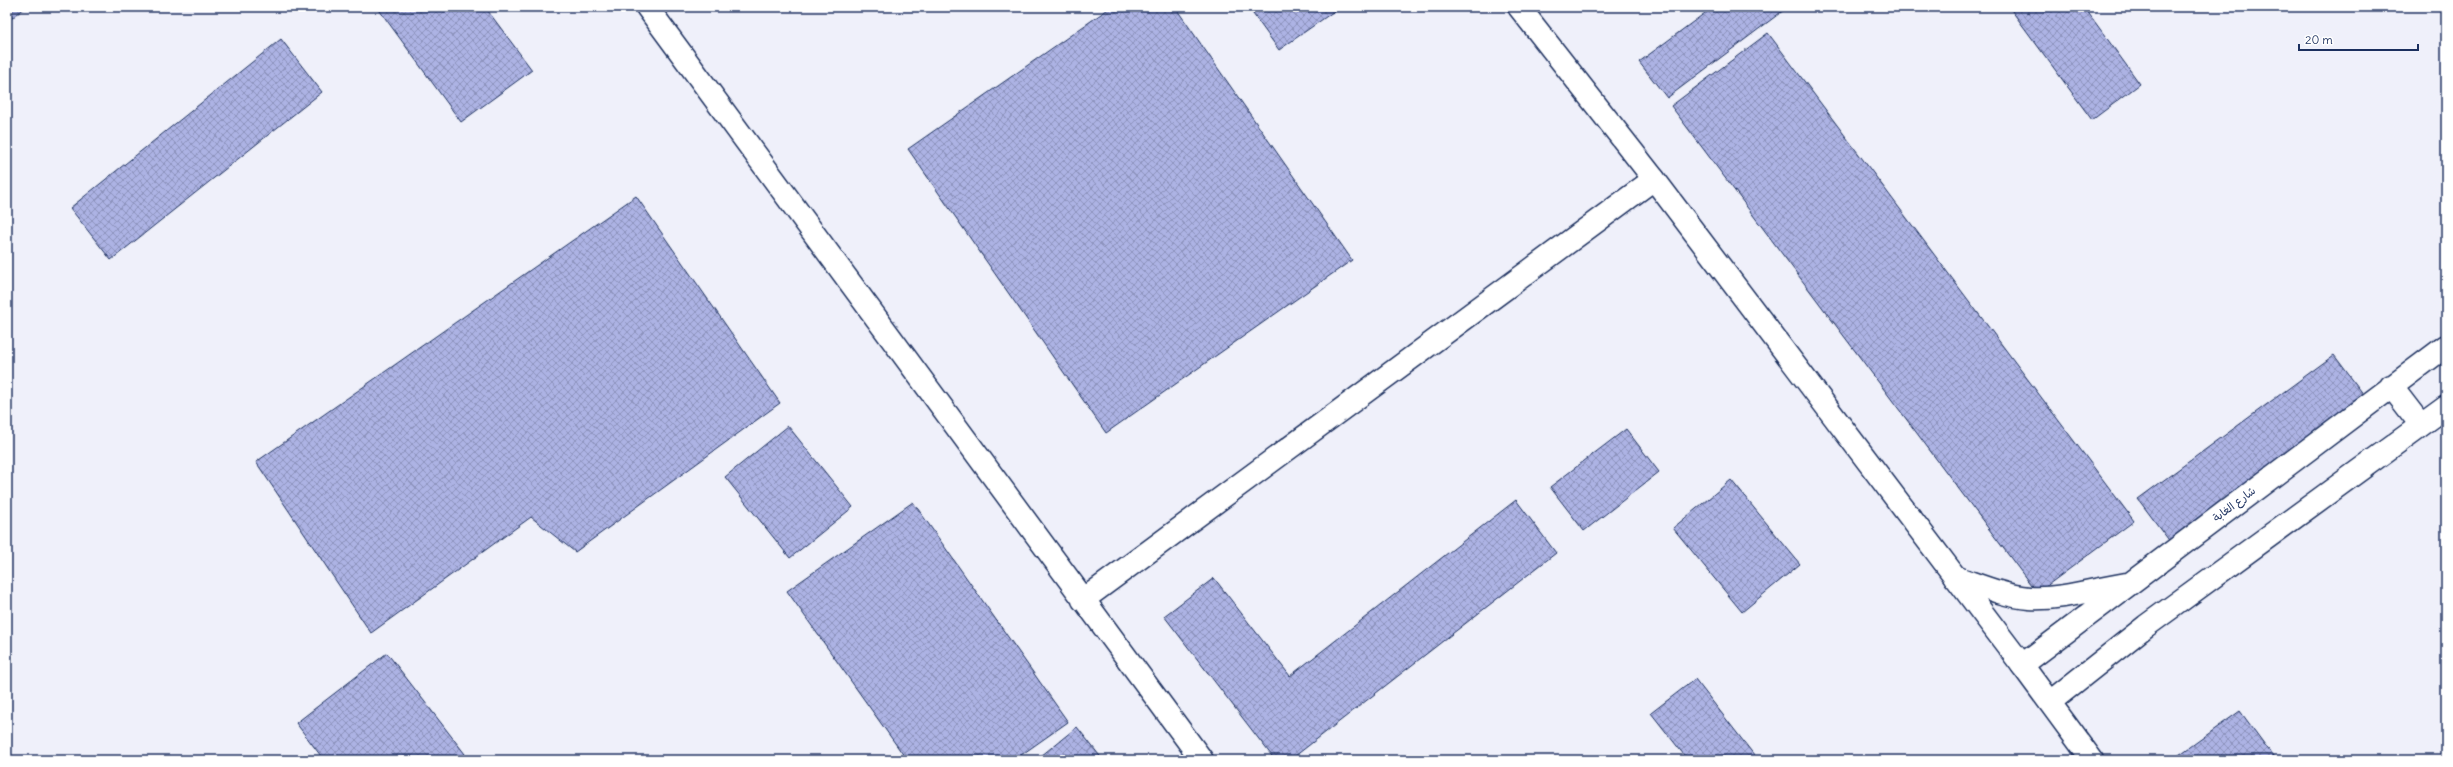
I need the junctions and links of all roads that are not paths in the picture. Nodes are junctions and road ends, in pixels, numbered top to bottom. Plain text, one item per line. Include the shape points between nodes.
1 (647, 7) edge
2 (1519, 7) edge
3 (1654, 178) junction
4 (2446, 346) edge
5 (2391, 386) junction
6 (2446, 407) edge
7 (2421, 425) junction
8 (1955, 577) junction
9 (2129, 583) junction
10 (1084, 600) junction
11 (2022, 665) junction
12 (2050, 702) junction
13 (1202, 760) edge
14 (2092, 760) edge

1 - 10 street
2 - 3 street
3 - 8 street
3 - 10 street
4 - 5 street, شارع الغابة
5 - 7 street
5 - 9 street, شارع الغابة
6 - 7 street
7 - 12 street via 2146,626
8 - 9 street via 2027,598 2045,598
8 - 11 street
9 - 11 street, شارع الغابة
10 - 13 street
11 - 12 street
12 - 14 street

